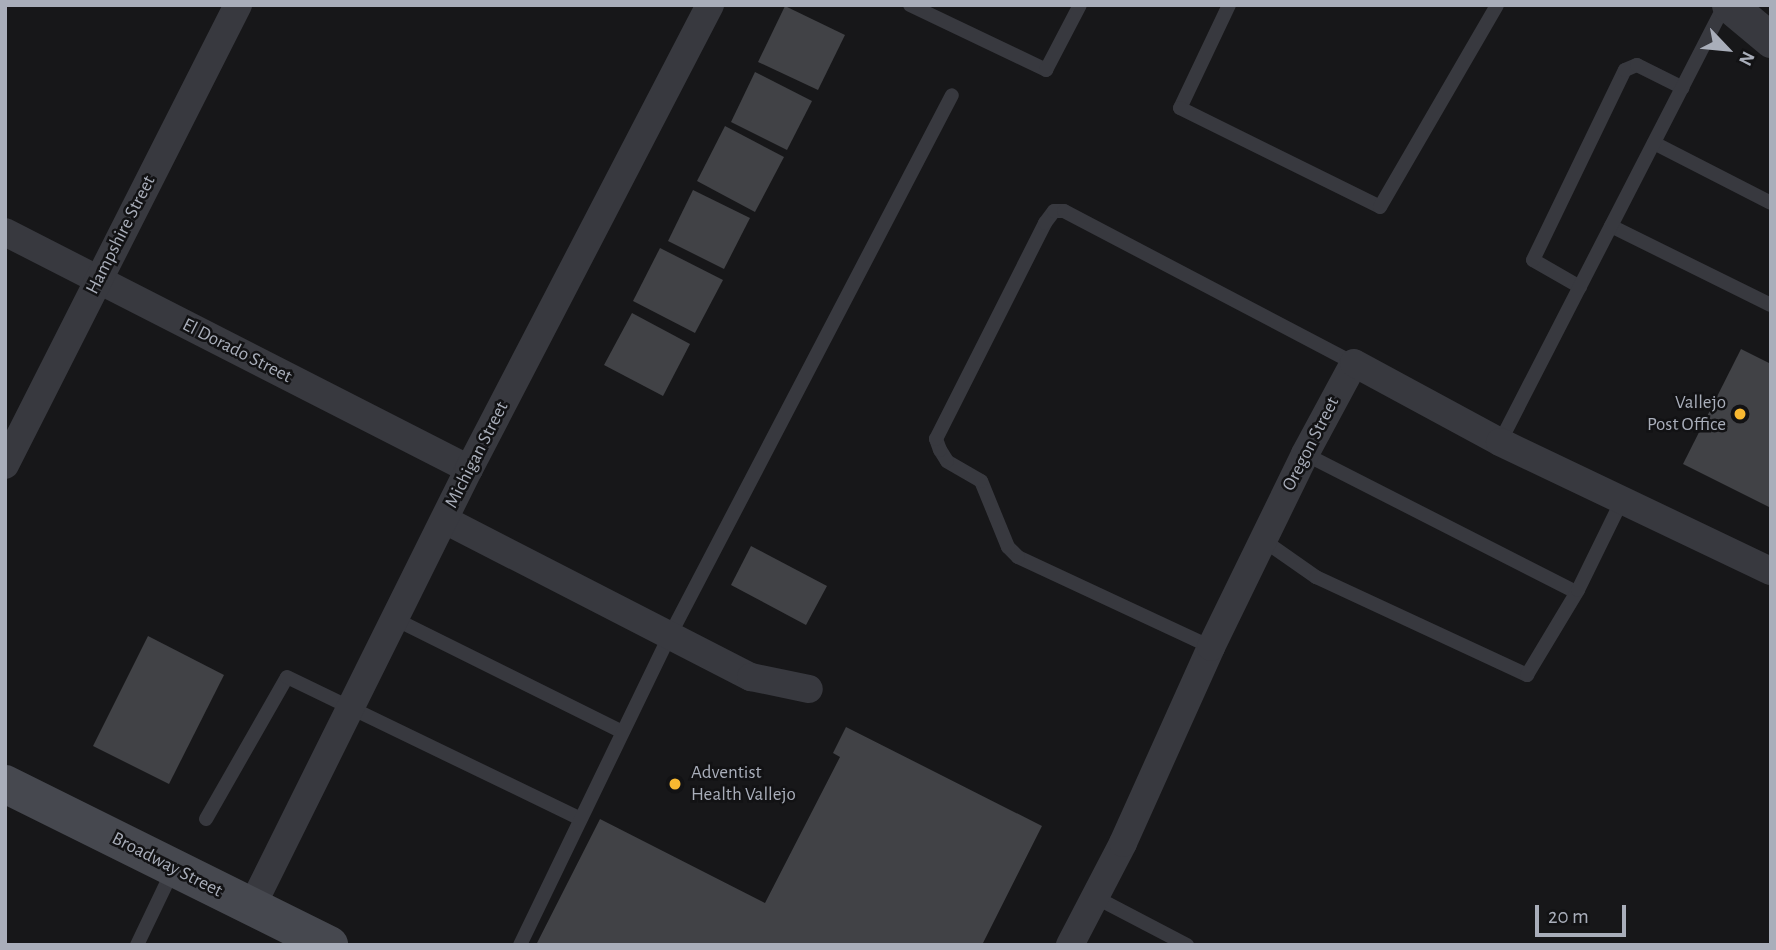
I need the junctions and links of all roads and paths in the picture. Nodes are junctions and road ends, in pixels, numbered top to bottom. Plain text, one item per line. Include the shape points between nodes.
1 (238, 5) edge
2 (710, 5) edge
3 (909, 5) edge
4 (1080, 5) edge
5 (1229, 5) edge
6 (1497, 5) edge
7 (1727, 5) edge
8 (1771, 40) edge
9 (1683, 88) junction
10 (952, 95) dead end
11 (1654, 143) junction
12 (1771, 202) edge
13 (1611, 226) junction
14 (5, 232) edge
15 (98, 280) junction
16 (1580, 287) junction
17 (1771, 305) edge
18 (1354, 363) junction
19 (1500, 442) junction
20 (1305, 454) junction
21 (5, 465) edge
22 (469, 469) junction
23 (1622, 500) junction
24 (445, 520) junction
25 (1263, 540) junction
26 (1770, 571) edge
27 (1576, 592) junction
28 (395, 619) junction
29 (669, 636) junction
30 (1211, 647) junction
31 (809, 689) dead end
32 (351, 708) junction
33 (624, 732) junction
34 (5, 784) edge
35 (206, 819) dead end
36 (581, 819) junction
37 (173, 869) junction
38 (1095, 897) junction
39 (251, 908) junction
40 (137, 945) edge
41 (329, 945) edge
42 (520, 945) edge
43 (1070, 945) edge
44 (1187, 945) edge

1 - 15 street, Hampshire Street
2 - 22 street, Michigan Street
3 - 4 lane via 1046,70
5 - 6 lane via 1180,108 1380,207
7 - 8 street
7 - 9 lane
9 - 11 lane
9 - 16 lane via 1637,65 1625,70 1533,260
10 - 29 lane
11 - 12 lane
11 - 13 lane
13 - 16 lane
13 - 17 lane
14 - 15 street, El Dorado Street
15 - 21 street, Hampshire Street
15 - 22 street, El Dorado Street
16 - 19 lane
18 - 19 street
18 - 20 street, Oregon Street
18 - 30 lane via 1064,211 1054,212 936,439 947,461 981,481 1008,547 1018,557
19 - 23 street
20 - 25 street, Oregon Street
20 - 27 lane
22 - 24 street, Michigan Street
23 - 26 street
23 - 27 lane
24 - 28 street, Michigan Street
24 - 29 street
25 - 27 lane via 1316,577 1527,675
25 - 30 street, Oregon Street
28 - 32 street, Michigan Street
28 - 33 lane
29 - 31 street via 751,677
29 - 33 lane
30 - 38 street, Oregon Street
32 - 35 lane via 287,677
32 - 36 lane
32 - 39 street, Michigan Street
33 - 36 lane
34 - 37 main road, Broadway Street
36 - 42 lane
37 - 39 main road, Broadway Street
37 - 40 lane
38 - 43 street, Oregon Street
38 - 44 lane
39 - 41 main road, Broadway Street via 286,930

